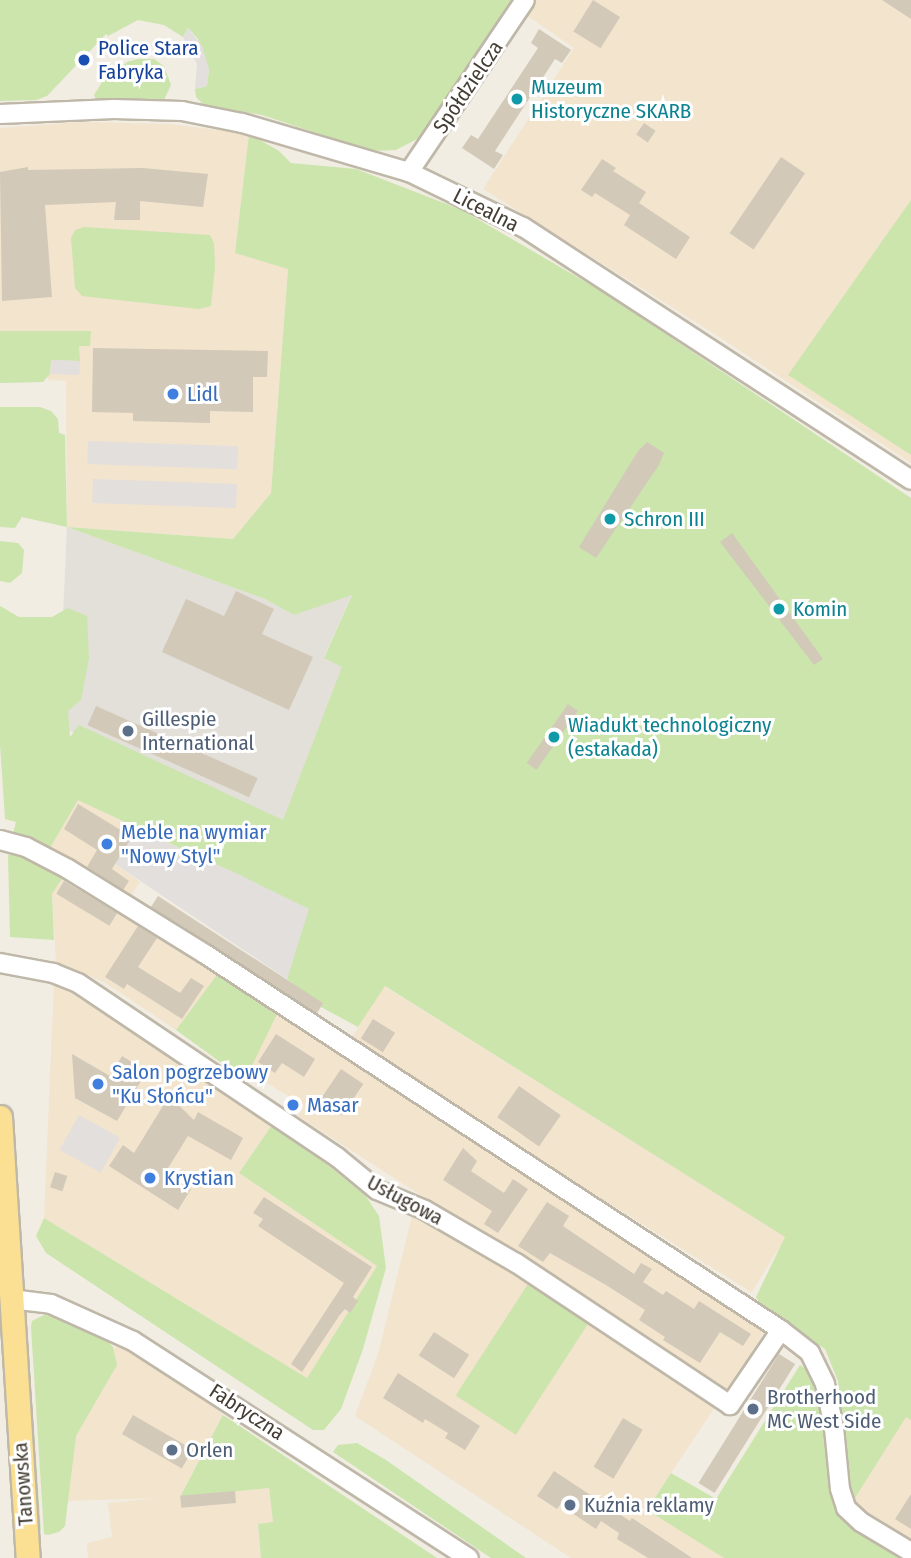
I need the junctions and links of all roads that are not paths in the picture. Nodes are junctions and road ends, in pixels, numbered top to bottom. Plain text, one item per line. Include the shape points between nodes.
1 (525, 0) edge
2 (0, 114) edge
3 (409, 172) junction
4 (911, 480) edge
5 (0, 840) edge
6 (0, 963) edge
7 (0, 1117) edge
8 (10, 1299) junction
9 (780, 1330) junction
10 (911, 1552) edge
11 (28, 1558) edge
12 (468, 1558) edge

1 - 3 street, Spółdzielcza
2 - 3 street, Licealna via 182,111 242,123
3 - 4 street, Licealna via 523,227
5 - 9 street via 26,847 68,869 205,954
6 - 9 street, Usługowa via 78,983 337,1157 377,1190 425,1210 516,1263 730,1405
7 - 8 main road, Tanowska
8 - 11 main road, Tanowska
8 - 12 street, Fabryczna via 51,1304 133,1341
9 - 10 street via 810,1353 825,1384 846,1508

